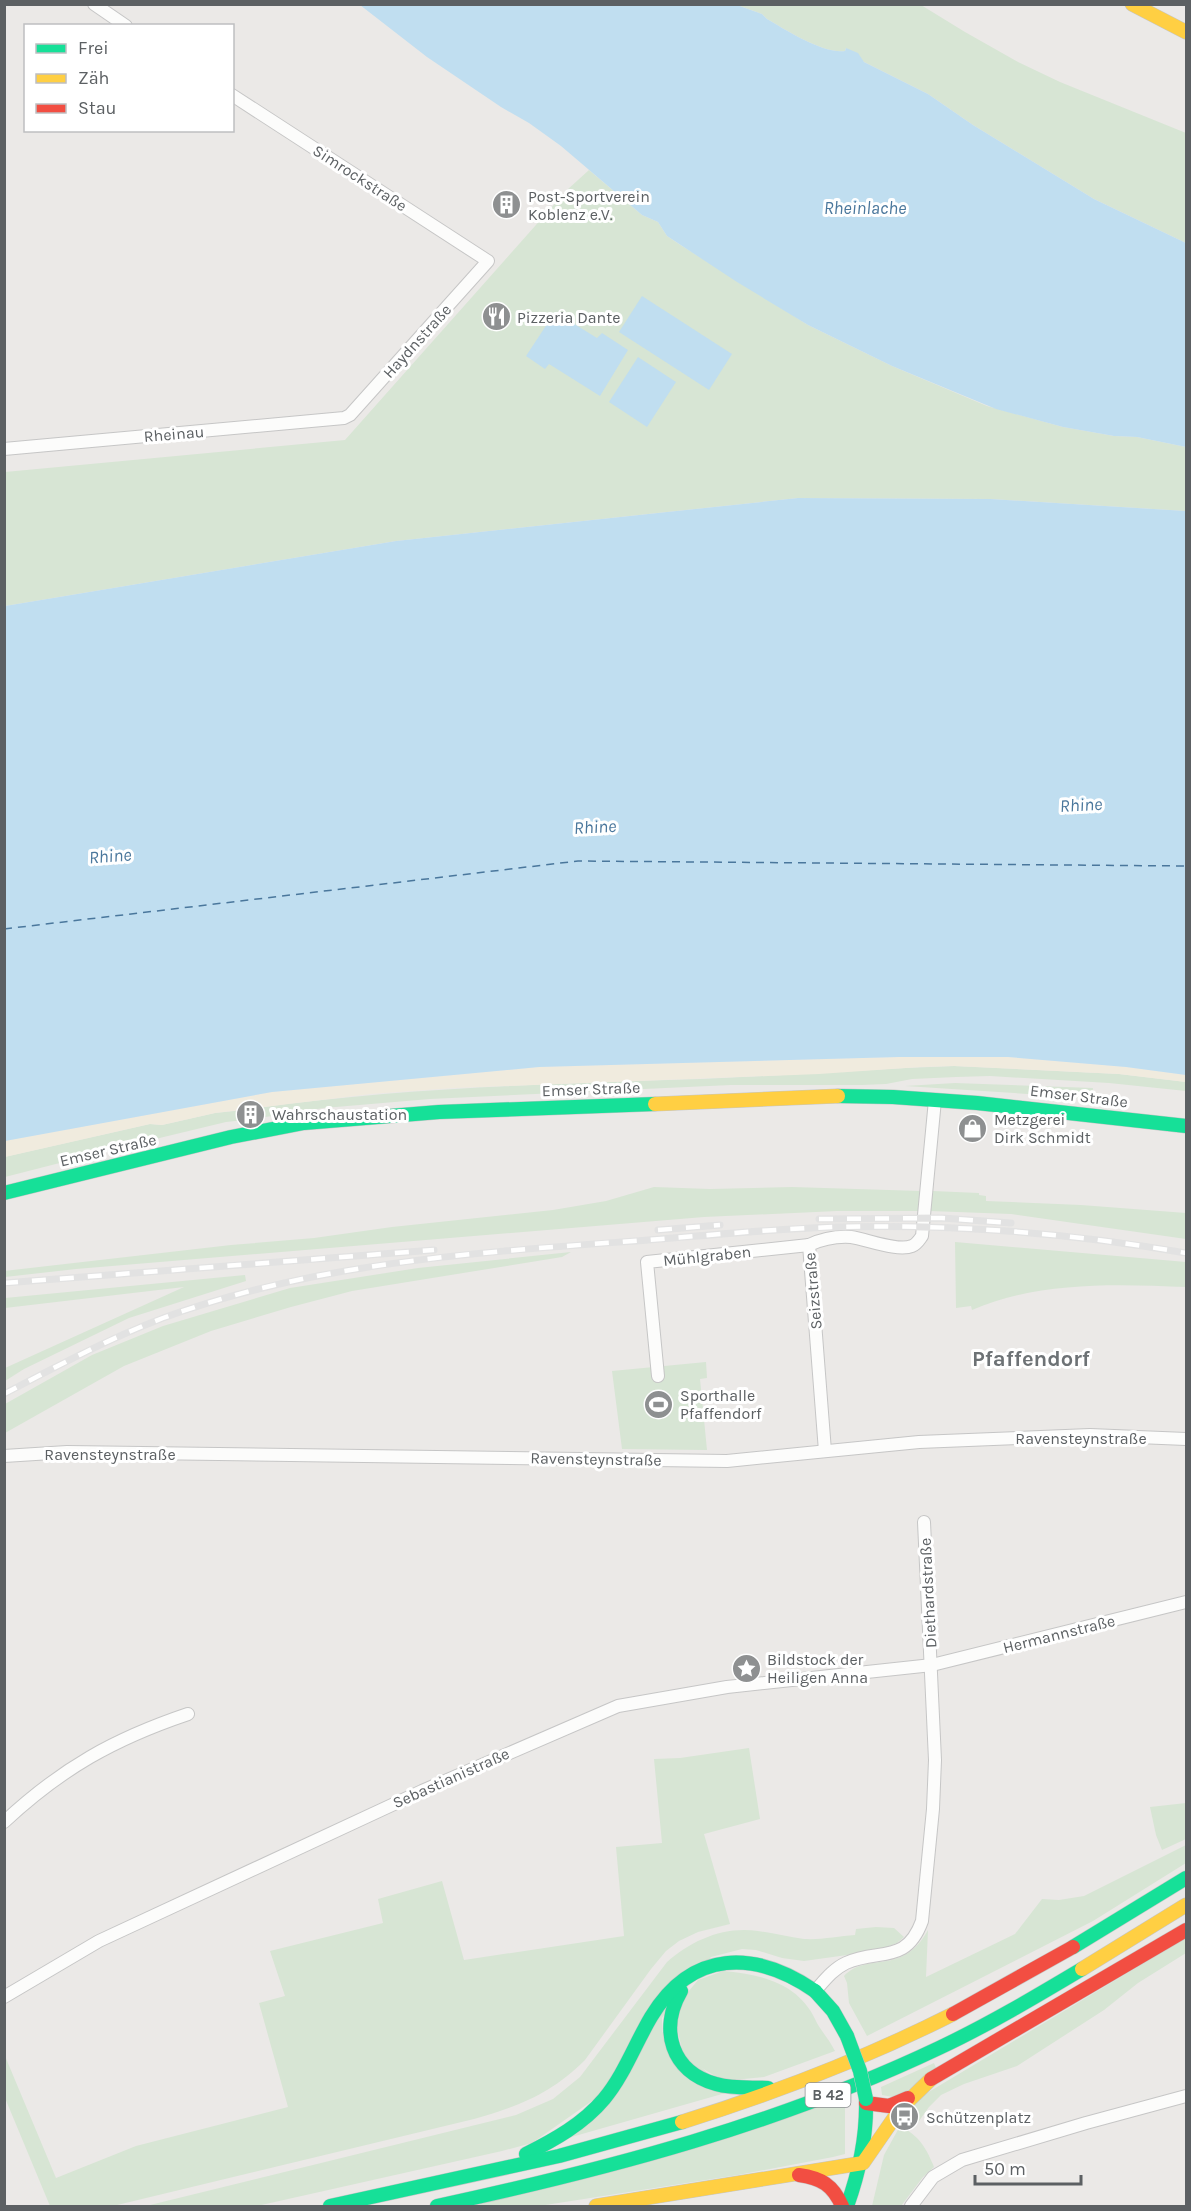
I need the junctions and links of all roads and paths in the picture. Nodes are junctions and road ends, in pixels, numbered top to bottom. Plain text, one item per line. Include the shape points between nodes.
1 (94, 4) edge
2 (1132, 4) edge
3 (123, 24) edge
4 (1186, 32) edge
5 (234, 96) edge
6 (488, 261) joint
7 (344, 418) joint
8 (4, 449) edge
9 (935, 1100) junction
10 (1186, 1126) edge
11 (4, 1193) edge
12 (809, 1245) junction
13 (658, 1376) dead end
14 (1186, 1439) edge
15 (825, 1451) junction
16 (4, 1456) edge
17 (924, 1522) dead end
18 (1186, 1602) edge
19 (932, 1665) junction
20 (188, 1714) dead end
21 (4, 1822) edge
22 (1186, 1878) edge
23 (1186, 1905) edge
24 (1186, 1930) edge
25 (694, 1974) junction
26 (815, 1991) junction
27 (4, 1997) edge
28 (781, 2089) junction
29 (1186, 2096) edge
30 (908, 2098) junction
31 (866, 2101) junction
32 (863, 2163) junction
33 (498, 2169) junction
34 (798, 2175) junction
35 (330, 2206) edge
36 (437, 2206) edge
37 (596, 2206) edge
38 (842, 2206) edge
39 (847, 2206) edge
40 (911, 2206) edge

1 - 3 street
2 - 4 main road
5 - 6 street, Simrockstraße
6 - 7 street, Haydnstraße via 350,416
7 - 8 street, Rheinau
9 - 10 main road, Emser Straße
9 - 11 main road, Emser Straße via 851,1096 439,1112 304,1123
9 - 12 street, Seizstraße via 922,1236 917,1243 896,1246 850,1237 822,1239
12 - 13 street, Mühlgraben via 647,1262
12 - 15 street, Seizstraße
14 - 15 street, Ravensteynstraße via 1090,1435 919,1442
15 - 16 street, Ravensteynstraße via 728,1461 67,1452
17 - 19 street, Diethardstraße
18 - 19 street, Hermannstraße
19 - 26 street, Diethardstraße via 935,1760 922,1922 901,1951 846,1963
19 - 27 street, Sebastianistraße via 727,1687 601,1711 99,1941
20 - 21 street via 94,1754 60,1774
22 - 28 main road, B 42 via 973,2003 885,2046
23 - 36 main road, B 42 via 995,2018 937,2049 835,2093 629,2161
24 - 30 main road via 942,2072
25 - 26 main road via 722,1963 754,1962 792,1975
25 - 28 main road via 677,1996 669,2016 669,2037 679,2060 698,2077 715,2084
25 - 33 main road via 675,1986 659,2006 602,2101 565,2132
26 - 31 main road, bridge via 836,2015 847,2036 861,2071
28 - 33 main road, B 42 via 690,2119
29 - 40 street via 962,2160 933,2177
30 - 31 main road via 889,2106
30 - 32 main road
31 - 32 main road
32 - 34 main road
32 - 39 main road
33 - 35 main road, B 42
34 - 37 main road
34 - 38 main road via 825,2181

